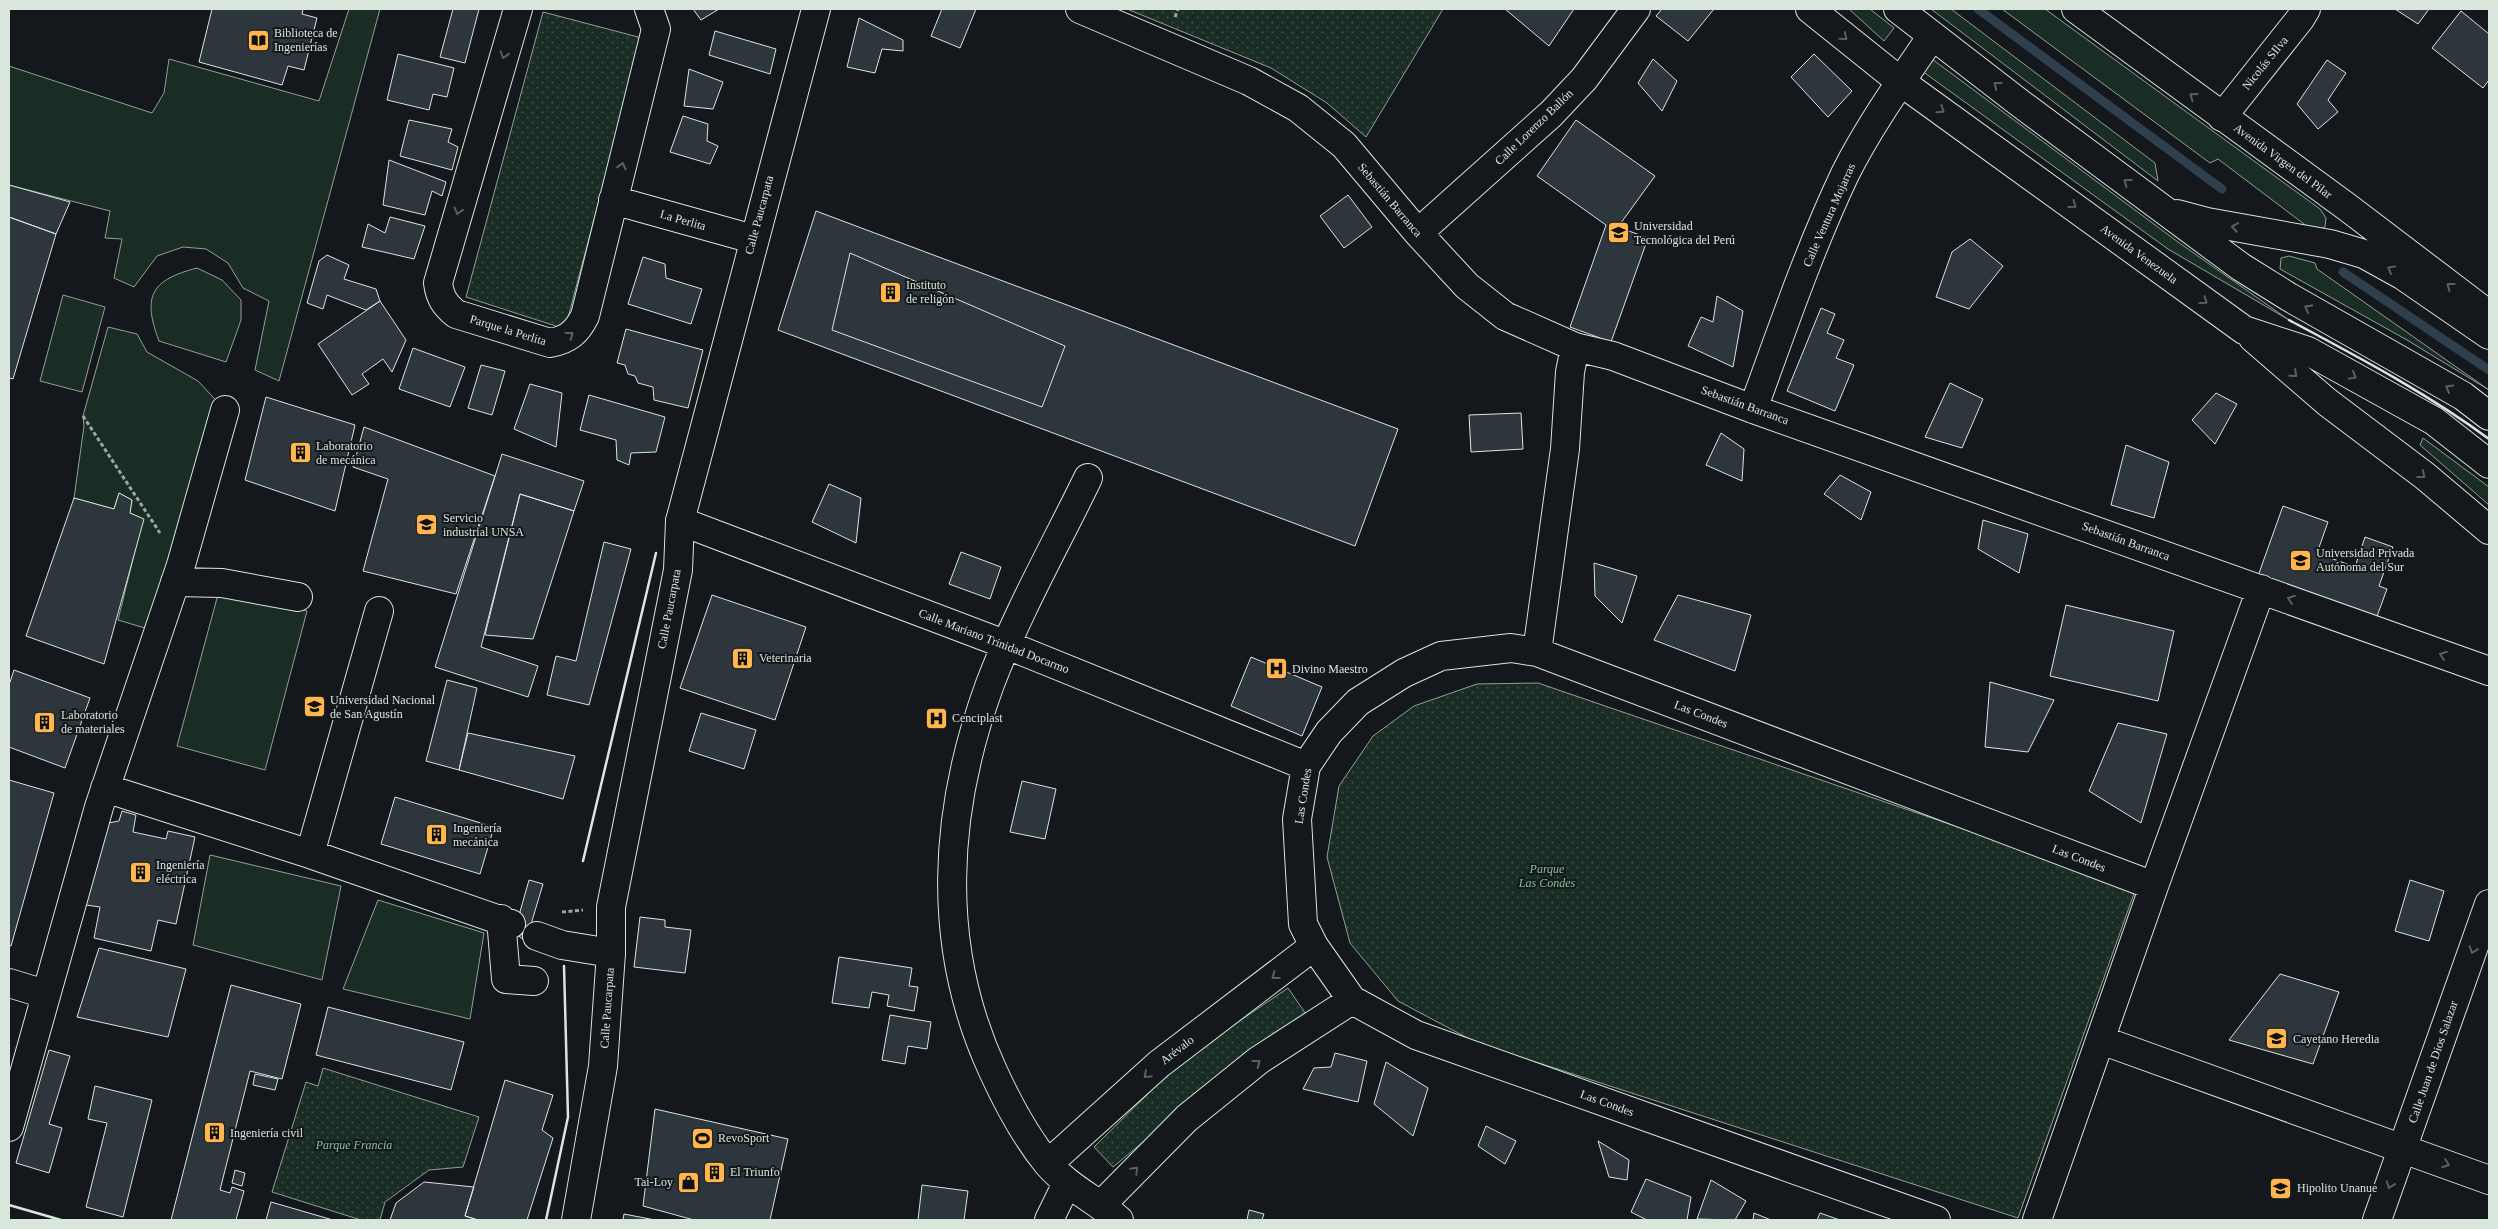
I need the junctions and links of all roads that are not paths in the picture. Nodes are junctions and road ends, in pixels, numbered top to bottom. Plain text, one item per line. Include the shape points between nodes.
1 (518, 9) edge
2 (649, 9) edge
3 (816, 9) edge
4 (1080, 9) edge
5 (1636, 9) edge
6 (1810, 9) edge
7 (1898, 9) edge
8 (2076, 9) edge
9 (2306, 9) edge
10 (1932, 36) junction
11 (1901, 82) junction
12 (2222, 117) junction
13 (613, 200) junction
14 (2166, 212) junction
15 (1418, 233) junction
16 (753, 239) junction
17 (2489, 315) edge
18 (2244, 330) junction
19 (2489, 335) edge
20 (1575, 347) junction
21 (1753, 409) junction
22 (225, 410) dead end
23 (2489, 416) edge
24 (2489, 464) edge
25 (1088, 478) dead end
26 (680, 521) junction
27 (2489, 530) edge
28 (178, 573) junction
29 (2261, 589) junction
30 (298, 597) dead end
31 (379, 611) dead end
32 (1007, 645) junction
33 (1538, 652) junction
34 (2489, 671) edge
35 (1306, 766) junction
36 (104, 788) junction
37 (310, 854) junction
38 (2154, 886) junction
39 (2489, 904) edge
40 (537, 936) dead end
41 (1314, 946) junction
42 (611, 953) junction
43 (534, 981) dead end
44 (9, 982) edge
45 (45, 994) junction
46 (1352, 1000) junction
47 (2102, 1040) junction
48 (9, 1127) edge
49 (2402, 1149) junction
50 (1048, 1164) junction
51 (2489, 1180) edge
52 (1067, 1183) junction
53 (1110, 1213) edge
54 (576, 1220) edge
55 (1049, 1220) edge
56 (1936, 1220) edge
57 (2037, 1220) edge
58 (2377, 1220) edge

1 -> 13 street, Parque la Perlita via 440,271 438,283 445,305 456,314 550,343 572,335 585,316
13 -> 2 street, Parque la Perlita via 656,29
3 - 16 street, Calle Paucarpata
4 - 15 street, Sebastián Barranca via 1249,81 1298,108 1344,145
5 - 15 street, Calle Lorenzo Ballón via 1584,79 1551,114
6 -> 11 street, Avenida Venezuela
7 - 10 street
12 -> 8 street, Avenida Virgen del Pilar
9 - 12 street, Nicolás SIlva
10 - 11 street, Calle Ventura Mojarras
14 -> 10 street
11 -> 18 street, Avenida Venezuela
11 - 21 street, Calle Ventura Mojarras via 1846,174 1816,243
17 -> 12 street, Avenida Virgen del Pilar
13 - 16 street, La Perlita
19 -> 14 street via 2402,275 2364,254 2330,244
23 -> 14 street via 2463,396 2241,267
15 - 20 street, Sebastián Barranca via 1467,286 1505,316
16 - 26 street, Calle Paucarpata
18 -> 24 street, Avenida Venezuela via 2308,351 2434,421
18 -> 27 street via 2327,402
20 - 21 street, Sebastián Barranca via 1613,356
20 - 33 street
21 - 29 street, Sebastián Barranca
22 - 28 street
25 - 32 street
26 - 32 street, Calle Mariano Trinidad Docarmo
26 - 42 street, Calle Paucarpata via 678,570 611,907
28 - 30 street
28 - 36 street
34 -> 29 street, Sebastián Barranca
29 - 38 street
31 - 37 street
32 - 35 street, Calle Mariano Trinidad Docarmo
32 - 50 street via 990,685 963,774 954,835 951,901 966,999 979,1042 1025,1133
33 - 35 street, Las Condes via 1511,648 1441,656 1404,673 1358,702 1328,732
33 - 38 street, Las Condes
35 - 41 street, Las Condes via 1297,819 1303,924
36 - 37 street
36 - 45 street
37 - 43 street via 506,922 506,979
38 - 47 street
39 -> 49 street, Calle Juan de Dios Salazar
40 - 42 street via 562,945
41 - 46 street, Las Condes
41 -> 50 street, Arévalo via 1159,1064
42 - 54 street, Calle Paucarpata via 603,1066
44 - 45 street
45 - 48 street
53 -> 46 street via 1187,1118 1259,1060
46 - 56 street, Las Condes via 1416,1035
47 - 49 street
47 - 57 street
49 -> 51 street
49 -> 58 street, Calle Juan de Dios Salazar
50 - 52 street
52 - 53 street
52 - 55 street

